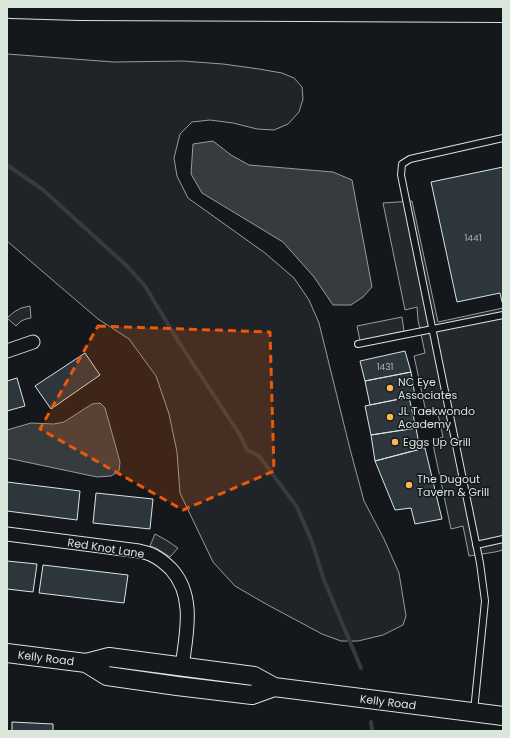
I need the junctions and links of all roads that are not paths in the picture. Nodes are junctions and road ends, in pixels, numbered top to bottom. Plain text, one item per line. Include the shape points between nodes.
1 (11, 7) edge
2 (79, 8) junction
3 (503, 11) edge
4 (7, 21) edge
5 (503, 138) edge
6 (503, 315) edge
7 (433, 329) junction
8 (33, 342) dead end
9 (358, 344) dead end
10 (7, 351) edge
11 (7, 534) edge
12 (503, 539) edge
13 (476, 545) junction
14 (7, 654) edge
15 (86, 663) junction
16 (182, 667) junction
17 (274, 688) junction
18 (473, 713) junction
19 (503, 716) edge

1 - 2 highway
2 - 3 highway
2 - 4 highway via 41,20
5 - 7 lane via 410,159 402,164 401,175
6 - 7 lane
7 - 9 lane
7 - 13 lane
8 - 10 street
11 - 16 street, Red Knot Lane via 139,551 165,563 179,581 187,604
12 - 13 lane
13 - 18 lane via 485,601
14 - 15 main road, Kelly Road
15 - 16 main road, Kelly Road via 109,657
15 - 17 main road, Kelly Road via 107,676 177,686 252,695
16 - 17 main road, Kelly Road via 254,676
17 - 18 main road, Kelly Road
18 - 19 main road, Kelly Road

